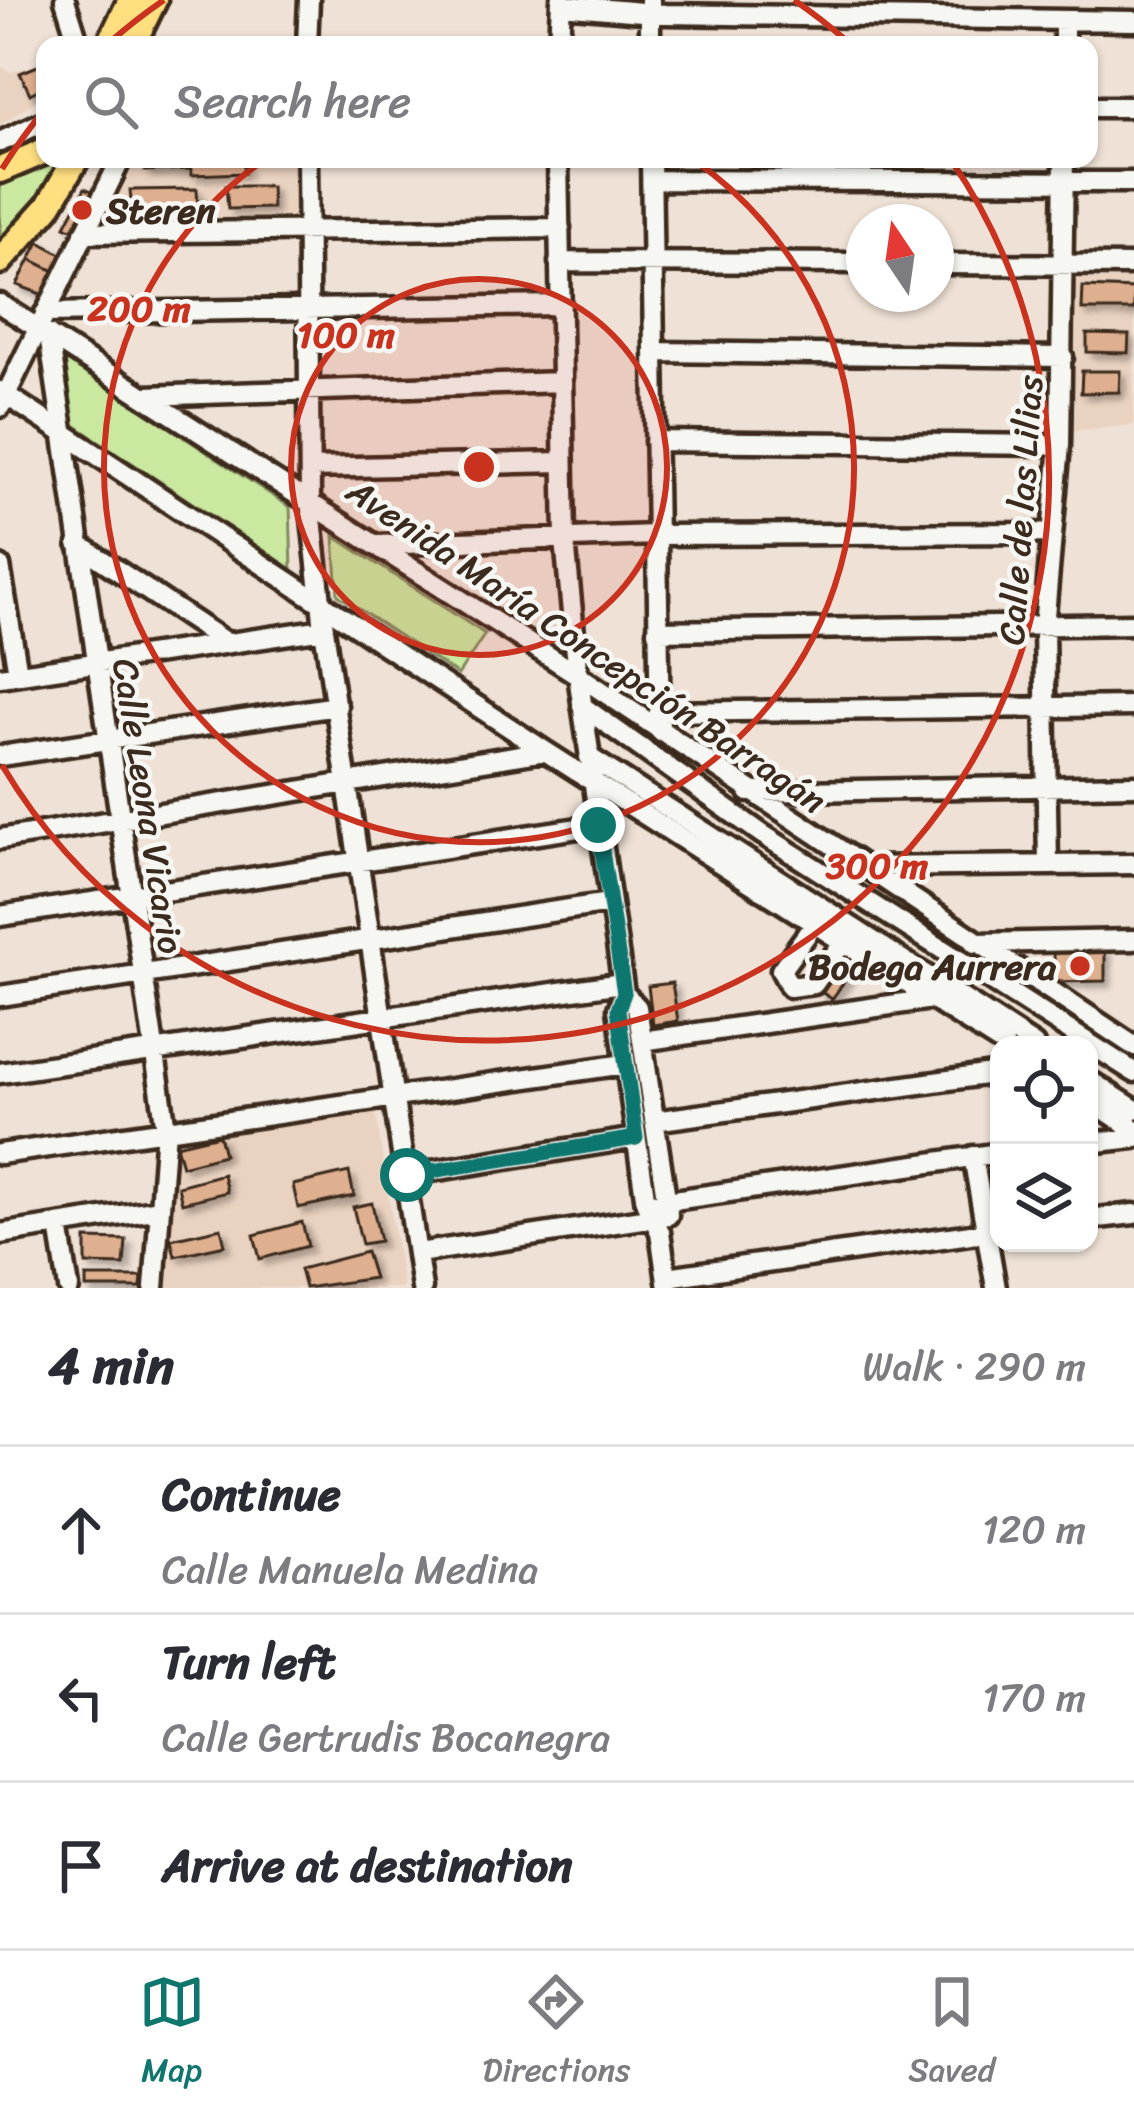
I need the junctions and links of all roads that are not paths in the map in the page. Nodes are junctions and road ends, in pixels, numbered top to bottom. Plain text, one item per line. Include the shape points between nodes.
1 (65, 0) edge
2 (131, 0) edge
3 (154, 0) edge
4 (309, 0) edge
5 (561, 3) edge
6 (650, 7) edge
7 (739, 7) edge
8 (903, 8) edge
9 (989, 10) edge
10 (1074, 14) edge
11 (1134, 21) edge
12 (76, 36) edge
13 (113, 36) edge
14 (136, 36) edge
15 (307, 36) edge
16 (560, 36) edge
17 (1134, 106) edge
18 (1098, 107) edge
19 (36, 126) edge
20 (0, 142) edge
21 (36, 155) edge
22 (71, 168) edge
23 (116, 168) edge
24 (308, 168) edge
25 (559, 168) edge
26 (651, 168) edge
27 (1064, 168) edge
28 (0, 170) edge
29 (652, 180) junction
30 (1064, 181) junction
31 (1134, 182) edge
32 (560, 228) junction
33 (307, 230) junction
34 (84, 233) junction
35 (0, 261) edge
36 (560, 262) junction
37 (652, 262) junction
38 (846, 263) edge
39 (954, 264) edge
40 (1065, 265) junction
41 (1134, 265) edge
42 (0, 304) edge
43 (561, 304) junction
44 (309, 309) junction
45 (44, 326) junction
46 (655, 352) junction
47 (1063, 357) junction
48 (562, 382) junction
49 (310, 391) junction
50 (145, 396) junction
51 (2, 397) edge
52 (62, 434) junction
53 (655, 441) junction
54 (1060, 445) junction
55 (563, 462) junction
56 (310, 467) junction
57 (310, 500) junction
58 (1050, 533) junction
59 (655, 535) junction
60 (565, 540) junction
61 (78, 544) junction
62 (376, 545) junction
63 (0, 566) edge
64 (2, 595) edge
65 (322, 605) junction
66 (1134, 624) edge
67 (1044, 627) junction
68 (324, 629) junction
69 (657, 631) junction
70 (225, 642) junction
71 (94, 661) junction
72 (9, 675) edge
73 (578, 675) junction
74 (337, 706) junction
75 (582, 706) junction
76 (1044, 706) junction
77 (1134, 706) edge
78 (659, 722) junction
79 (106, 740) junction
80 (544, 751) junction
81 (0, 756) edge
82 (589, 757) junction
83 (592, 779) junction
84 (1134, 784) edge
85 (1046, 786) junction
86 (347, 788) junction
87 (749, 792) junction
88 (118, 822) junction
89 (598, 825) junction
90 (0, 839) edge
91 (359, 860) junction
92 (1134, 864) edge
93 (1048, 865) junction
94 (861, 867) junction
95 (129, 894) junction
96 (610, 903) junction
97 (0, 916) edge
98 (815, 923) junction
99 (371, 939) junction
100 (1134, 940) edge
101 (843, 942) junction
102 (975, 943) junction
103 (141, 974) junction
104 (623, 988) junction
105 (0, 996) edge
106 (932, 1000) junction
107 (383, 1019) junction
108 (990, 1036) edge
109 (1020, 1036) edge
110 (642, 1041) junction
111 (1134, 1046) edge
112 (152, 1051) junction
113 (625, 1064) junction
114 (0, 1072) edge
115 (1134, 1072) edge
116 (990, 1074) edge
117 (1098, 1086) edge
118 (395, 1095) junction
119 (1098, 1107) edge
120 (1134, 1109) edge
121 (654, 1120) junction
122 (166, 1129) junction
123 (1134, 1133) edge
124 (636, 1138) junction
125 (1098, 1141) edge
126 (0, 1154) edge
127 (990, 1154) edge
128 (973, 1156) junction
129 (407, 1175) junction
130 (160, 1209) junction
131 (658, 1214) junction
132 (1134, 1214) edge
133 (1098, 1219) edge
134 (990, 1223) edge
135 (59, 1226) junction
136 (990, 1231) edge
137 (0, 1234) edge
138 (993, 1252) edge
139 (418, 1253) junction
140 (667, 1282) edge
141 (69, 1288) edge
142 (154, 1288) edge
143 (422, 1288) edge
144 (996, 1288) edge

1 - 12 street
2 - 13 main road
3 - 14 main road
4 - 15 street
5 - 6 street
5 - 16 street
6 - 7 street
7 - 8 street
8 - 9 street
9 - 10 street
10 - 11 street
17 - 18 street
19 - 20 street
21 - 28 main road
22 - 35 main road via 49,207
23 - 34 street
24 - 33 street
25 - 32 street
26 - 29 street
27 - 30 street, Calle de las Lilias
29 - 30 street
29 - 37 street
30 - 31 street
30 - 40 street, Calle de las Lilias
32 - 33 street
32 - 36 street
33 - 34 street
33 - 44 street
34 - 45 street
36 - 37 street
36 - 43 street
37 - 38 street
37 - 46 street
39 - 40 street
40 - 41 street
40 - 47 street, Calle de las Lilias
42 - 45 street, Avenida María Concepción Barragán
43 - 44 street
43 - 48 street
44 - 45 street
44 - 49 street
45 - 50 street, Avenida María Concepción Barragán
45 - 51 street
45 - 52 street, Calle Leona Vicario
46 - 47 street
46 - 53 street
47 - 54 street, Calle de las Lilias
48 - 49 street
48 - 55 street
49 - 50 street
49 - 56 street
50 - 57 street, Avenida María Concepción Barragán
51 - 52 street
52 - 61 street, Calle Leona Vicario
52 - 65 street
53 - 54 street
53 - 59 street
54 - 58 street, Calle de las Lilias
55 - 56 street
55 - 60 street
56 - 57 street
57 - 62 street, Avenida María Concepción Barragán
57 - 65 street
58 - 59 street
58 - 67 street, Calle de las Lilias
59 - 60 street
59 - 69 street
60 - 62 street
60 - 73 street
61 - 70 street
61 - 71 street, Calle Leona Vicario
62 - 73 street, Avenida María Concepción Barragán
63 - 64 street
64 - 72 street
65 - 68 street
65 - 80 street
66 - 67 street
67 - 69 street
67 - 76 street, Calle de las Lilias
68 - 70 street
68 - 74 street
69 - 78 street
70 - 71 street
71 - 72 street
71 - 79 street, Calle Leona Vicario
73 - 75 street
73 - 78 street, Avenida María Concepción Barragán
74 - 79 street
74 - 86 street
75 - 82 street
75 - 115 street, Avenida María Concepción Barragán via 762,834
76 - 77 street
76 - 78 street
76 - 85 street, Calle de las Lilias
78 - 87 street, Avenida María Concepción Barragán
79 - 81 street
79 - 88 street, Calle Leona Vicario
80 - 83 street
80 - 86 street
82 - 83 street
82 - 109 street
83 - 89 street
83 - 98 street
84 - 85 street
85 - 87 street
85 - 93 street, Calle de las Lilias
86 - 88 street
86 - 91 street
87 - 94 street, Avenida María Concepción Barragán
88 - 90 street
88 - 95 street, Calle Leona Vicario
89 - 91 street
89 - 96 street
91 - 95 street
91 - 99 street
92 - 93 street
93 - 94 street
94 - 102 street, Avenida María Concepción Barragán
95 - 97 street
95 - 103 street, Calle Leona Vicario
96 - 99 street
96 - 104 street
98 - 101 street
98 - 101 street via 782,970 790,987 814,984
99 - 103 street
99 - 107 street
100 - 102 street
101 - 106 street
102 - 111 street, Avenida María Concepción Barragán
103 - 105 street
103 - 112 street, Calle Leona Vicario
104 - 107 street
104 - 110 street via 637,1007
104 - 113 street
106 - 108 street
106 - 110 street
107 - 112 street
107 - 118 street
110 - 121 street
112 - 114 street
112 - 122 street, Calle Leona Vicario
113 - 118 street
113 - 124 street
116 - 121 street
117 - 120 street
118 - 122 street
118 - 129 street
119 - 123 street
121 - 131 street
122 - 126 street
122 - 130 street, Calle Leona Vicario
123 - 125 street
124 - 129 street
124 - 131 street
127 - 128 street
128 - 131 street
128 - 134 street
129 - 139 street
130 - 135 street
130 - 142 street, Calle Leona Vicario
131 - 139 street
131 - 140 street
132 - 133 street
135 - 137 street
135 - 141 street
136 - 140 street
138 - 144 street
139 - 143 street

